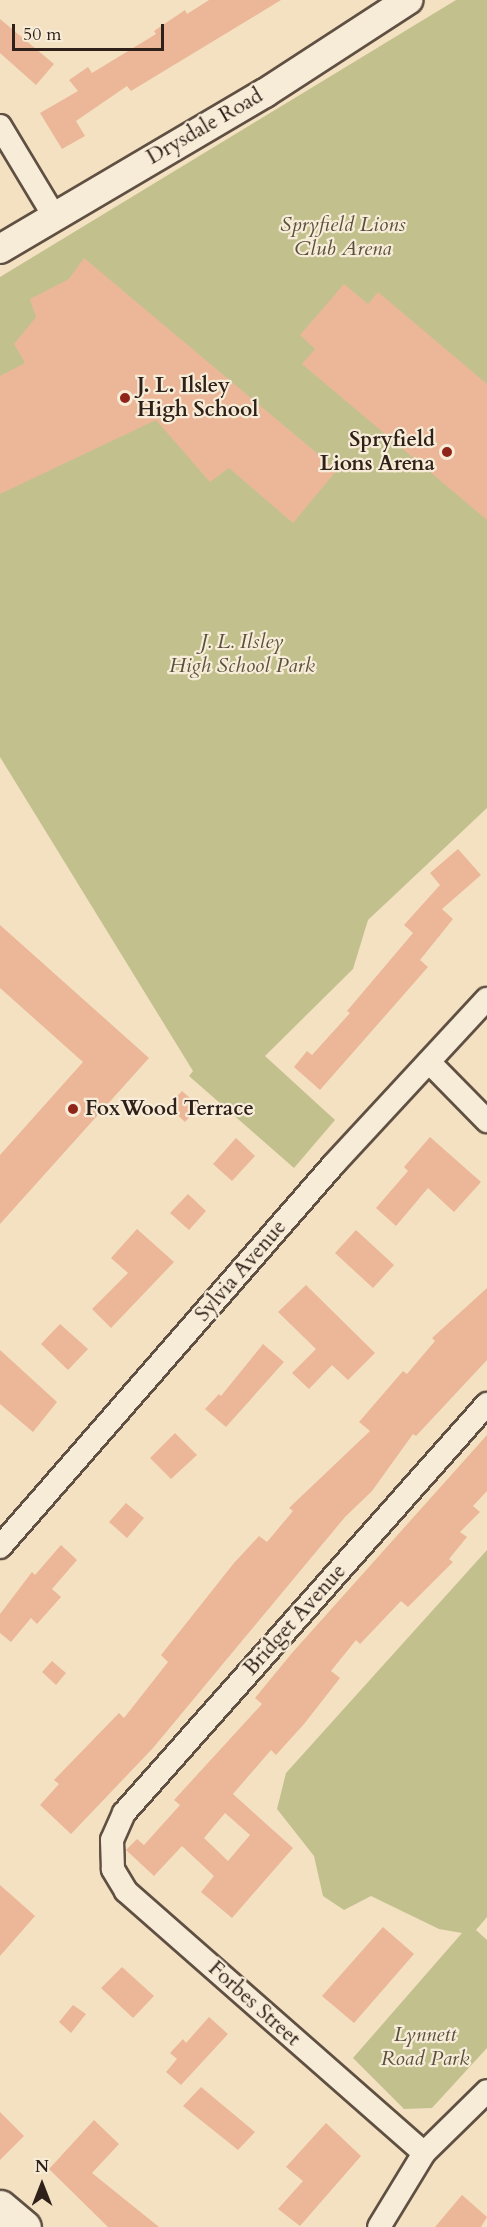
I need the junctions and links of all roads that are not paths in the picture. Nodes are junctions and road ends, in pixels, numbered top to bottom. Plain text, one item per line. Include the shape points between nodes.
1 (408, 0) edge
2 (0, 126) edge
3 (54, 216) junction
4 (0, 249) edge
5 (487, 999) edge
6 (429, 1062) junction
7 (487, 1121) edge
8 (487, 1404) edge
9 (0, 1547) edge
10 (112, 1840) joint
11 (487, 2091) edge
12 (424, 2153) junction
13 (0, 2206) edge
14 (24, 2227) edge
15 (380, 2227) edge

1 - 3 street, Drysdale Road via 265,93
2 - 3 street
3 - 4 street, Drysdale Road
5 - 6 street, Sylvia Avenue
6 - 7 street
6 - 9 street, Sylvia Avenue via 334,1164
8 - 10 street, Bridget Avenue via 124,1813
10 - 12 street, Forbes Street via 113,1869 126,1892
11 - 12 street
12 - 15 street
13 - 14 main road

